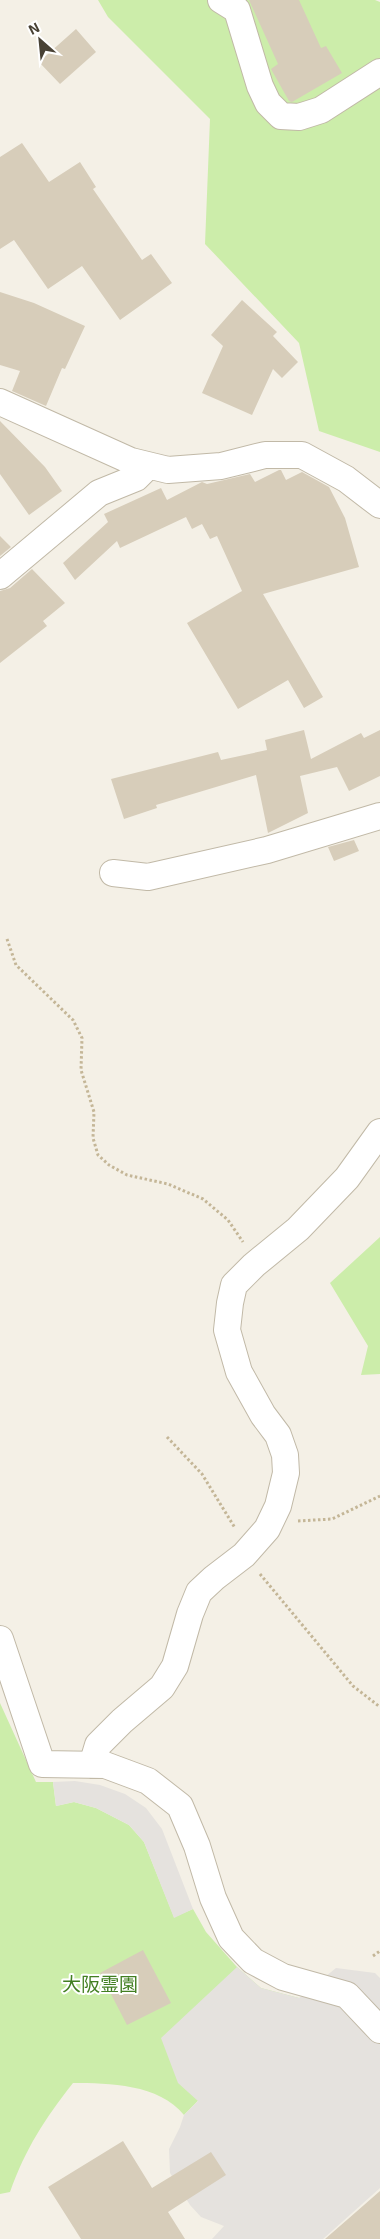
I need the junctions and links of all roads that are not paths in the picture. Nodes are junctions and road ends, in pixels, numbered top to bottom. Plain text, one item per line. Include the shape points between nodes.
1 (221, 0) edge
2 (380, 72) edge
3 (0, 402) edge
4 (148, 466) junction
5 (380, 505) edge
6 (0, 576) edge
7 (380, 816) edge
8 (113, 873) dead end
9 (380, 1132) edge
10 (0, 1639) edge
11 (92, 1765) junction
12 (380, 2030) edge

1 - 2 street via 238,10 260,86 268,103 281,116 299,117 321,110
3 - 4 street
4 - 5 street via 168,470 221,466 265,455 302,455 346,478
4 - 6 street via 136,478 98,492
7 - 8 street via 267,850 148,877
9 - 11 street via 347,1178 298,1229 234,1285 227,1330 239,1372 263,1416 278,1435 285,1455 286,1472 275,1512 267,1529 244,1555 200,1592 190,1614 176,1666 162,1686 98,1745
10 - 11 street via 42,1764
11 - 12 street via 105,1766 148,1781 180,1806 231,1938 253,1962 283,1977 347,1995

